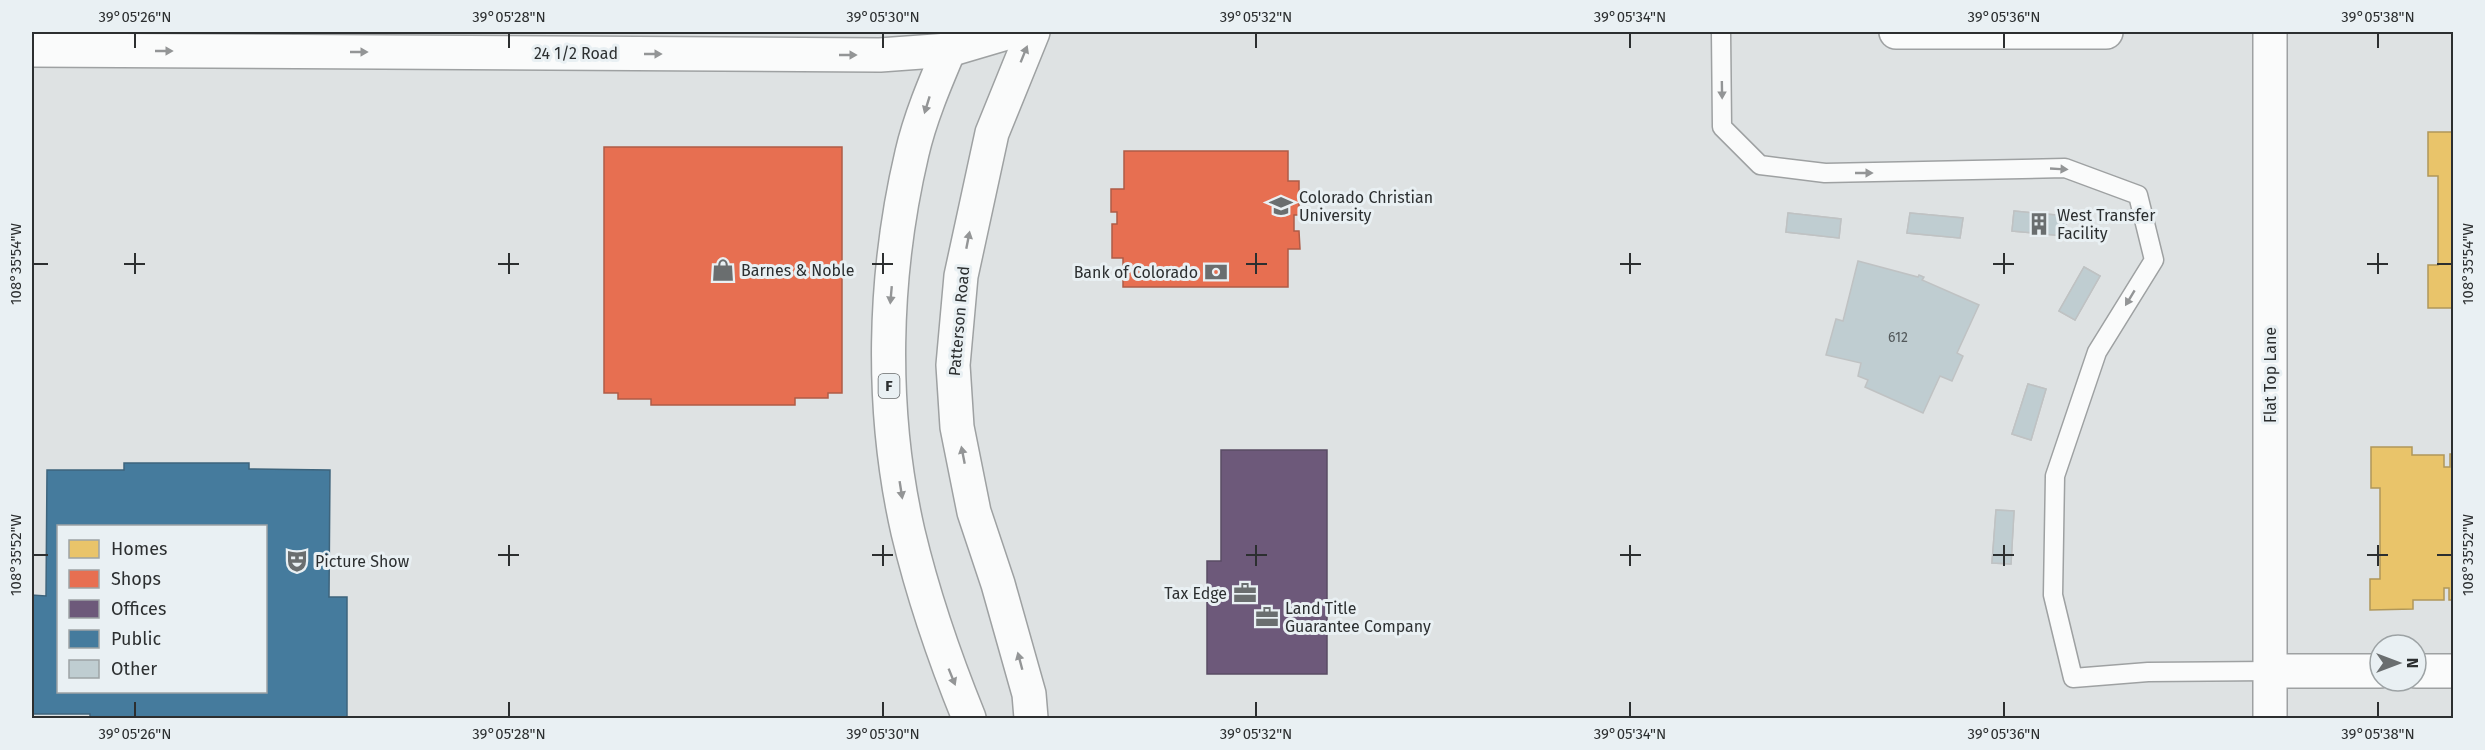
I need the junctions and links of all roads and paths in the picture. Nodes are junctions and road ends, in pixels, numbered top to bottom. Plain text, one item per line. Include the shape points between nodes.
1 (1010, 32) edge
2 (1033, 32) edge
3 (1721, 32) edge
4 (1896, 32) edge
5 (2106, 32) edge
6 (2270, 32) edge
7 (86, 38) edge
8 (953, 41) edge
9 (32, 50) edge
10 (2270, 671) junction
11 (2368, 671) edge
12 (2428, 671) edge
13 (2454, 671) edge
14 (969, 718) edge
15 (1031, 718) edge
16 (2270, 718) edge

1 - 8 main road, 24 1/2 Road
15 -> 2 main road, Patterson Road via 1029,694 1002,595 974,512 957,427 953,365 961,276 992,134
3 -> 10 lane via 1722,127 1760,165 1825,173 2065,168 2138,195 2154,260 2097,352 2055,476 2054,595 2073,678 2148,672
4 - 5 main road
6 - 10 main road, Flat Top Lane
7 -> 8 main road, 24 1/2 Road via 859,55
7 - 9 main road, 24 1/2 Road
8 -> 14 main road, F via 912,151 896,231 890,310 890,394 908,532 947,665
10 - 11 main road
10 - 16 main road, Flat Top Lane
12 - 13 main road

